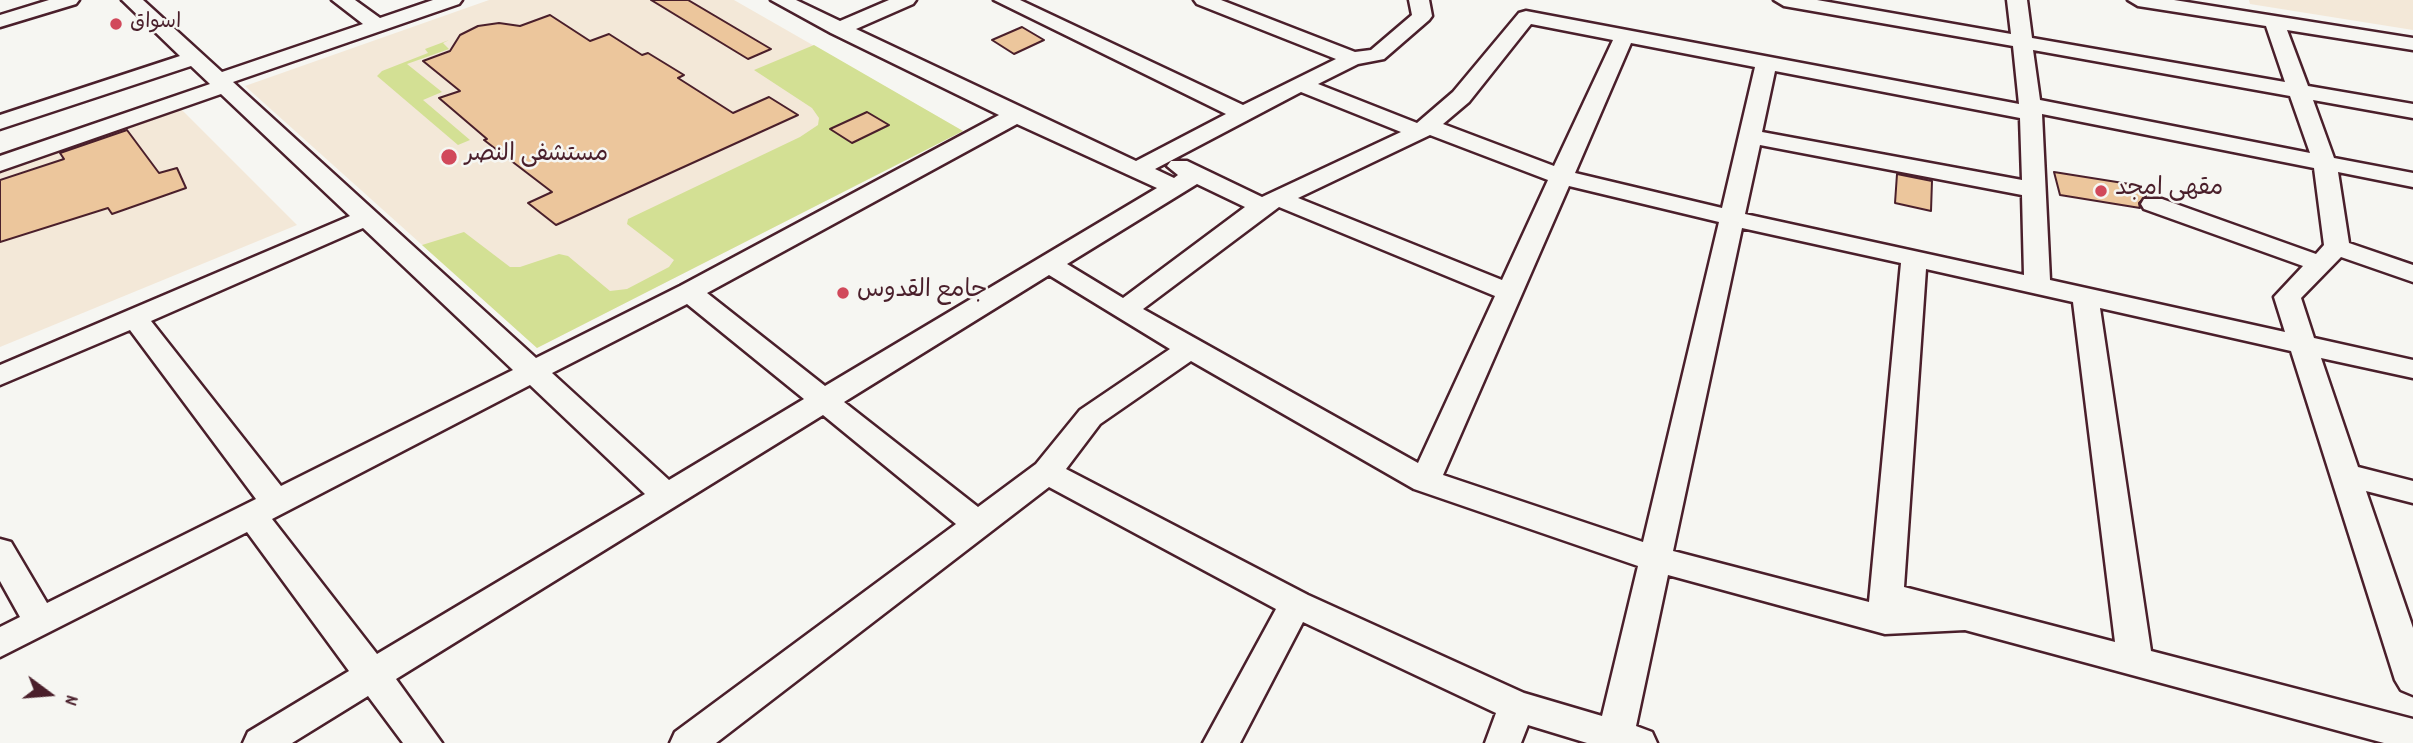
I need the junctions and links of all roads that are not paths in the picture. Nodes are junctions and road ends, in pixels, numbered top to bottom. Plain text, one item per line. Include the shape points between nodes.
1 (69, 0) edge
2 (132, 0) edge
3 (342, 0) edge
4 (452, 0) edge
5 (781, 0) edge
6 (906, 0) edge
7 (1004, 0) edge
8 (1204, 0) edge
9 (1419, 0) edge
10 (1784, 0) edge
11 (1893, 0) edge
12 (2017, 0) edge
13 (2138, 0) edge
14 (2200, 0) edge
15 (2228, 2) edge
16 (0, 21) edge
17 (1904, 22) junction
18 (2274, 22) junction
19 (377, 26) junction
20 (838, 29) junction
21 (2413, 34) edge
22 (1624, 37) junction
23 (2020, 43) junction
24 (2413, 44) edge
25 (195, 58) junction
26 (1353, 59) junction
27 (1766, 65) junction
28 (222, 83) junction
29 (1300, 84) junction
30 (2299, 92) junction
31 (2030, 109) junction
32 (2413, 111) edge
33 (1244, 114) junction
34 (1016, 116) junction
35 (0, 122) edge
36 (1424, 129) junction
37 (1750, 136) junction
38 (1162, 158) junction
39 (0, 164) edge
40 (2325, 164) junction
41 (1136, 170) junction
42 (1561, 177) junction
43 (1185, 180) junction
44 (2413, 180) edge
45 (2035, 190) junction
46 (1271, 202) junction
47 (2153, 204) dead end
48 (366, 218) junction
49 (1731, 218) junction
50 (2329, 255) junction
51 (1914, 258) junction
52 (1048, 264) junction
53 (2413, 274) edge
54 (2037, 286) junction
55 (689, 292) junction
56 (1509, 292) junction
57 (2085, 296) junction
58 (1124, 310) junction
59 (135, 318) junction
60 (2304, 344) junction
61 (1190, 349) junction
62 (2413, 369) edge
63 (532, 372) junction
64 (0, 376) edge
65 (825, 400) junction
66 (1047, 471) junction
67 (2345, 475) junction
68 (1425, 481) junction
69 (2413, 492) edge
70 (667, 496) junction
71 (262, 507) junction
72 (978, 524) junction
73 (0, 551) edge
74 (1655, 559) junction
75 (1296, 604) junction
76 (1886, 608) junction
77 (40, 622) junction
78 (2404, 630) edge
79 (0, 643) edge
80 (2135, 661) junction
81 (375, 674) junction
82 (2413, 680) edge
83 (1516, 706) junction
84 (2413, 735) edge
85 (1628, 740) edge
86 (261, 743) edge
87 (425, 743) edge
88 (688, 743) edge
89 (1221, 743) edge
90 (1503, 743) edge

1 - 16 street
2 - 25 street
3 - 19 street
4 - 19 street
5 - 20 street
6 - 20 street
7 - 33 street
8 - 26 street
9 - 26 street via 1422,16 1377,55
10 - 17 street
11 - 17 street
12 - 23 street
13 - 18 street
14 - 15 street
15 - 21 street
17 - 23 street
18 - 24 street
18 - 30 street
19 - 28 street
20 - 34 street
22 - 27 street
22 - 36 street via 1526,17 1461,97
22 - 42 street
23 - 30 street
23 - 31 street
25 - 28 street
25 - 35 street
26 - 29 street
27 - 31 street
27 - 37 street
28 - 39 street
28 - 48 street
29 - 33 street
29 - 36 street
30 - 32 street
30 - 40 street
31 - 40 street
31 - 45 street
33 - 38 street
34 - 41 street
34 - 55 street
36 - 42 street
36 - 46 street
37 - 45 street
37 - 49 street
38 - 41 street
38 - 43 street
40 - 44 street
40 - 50 street
41 - 43 street
42 - 49 street
42 - 56 street
43 - 46 street
43 - 52 street
45 - 54 street
46 - 56 street
46 - 58 street
47 - 50 street
48 - 59 street
48 - 63 street
49 - 51 street
49 - 74 street
50 - 53 street
50 - 60 street via 2287,297
51 - 54 street
51 - 76 street
52 - 58 street
52 - 65 street
54 - 57 street
55 - 63 street
55 - 65 street
56 - 68 street
57 - 60 street
57 - 80 street
58 - 61 street
59 - 64 street
59 - 71 street
60 - 62 street
60 - 67 street
61 - 66 street via 1090,417
61 - 68 street
63 - 70 street
63 - 71 street
65 - 70 street
65 - 72 street
66 - 72 street
66 - 75 street
67 - 69 street
67 - 78 street
68 - 74 street
70 - 81 street
71 - 77 street
71 - 81 street
72 - 88 street
73 - 77 street
74 - 76 street
74 - 85 street
75 - 83 street
75 - 89 street
76 - 80 street via 1963,617
77 - 79 street
78 - 82 street
80 - 84 street
81 - 86 street
81 - 87 street
83 - 85 street
83 - 90 street

